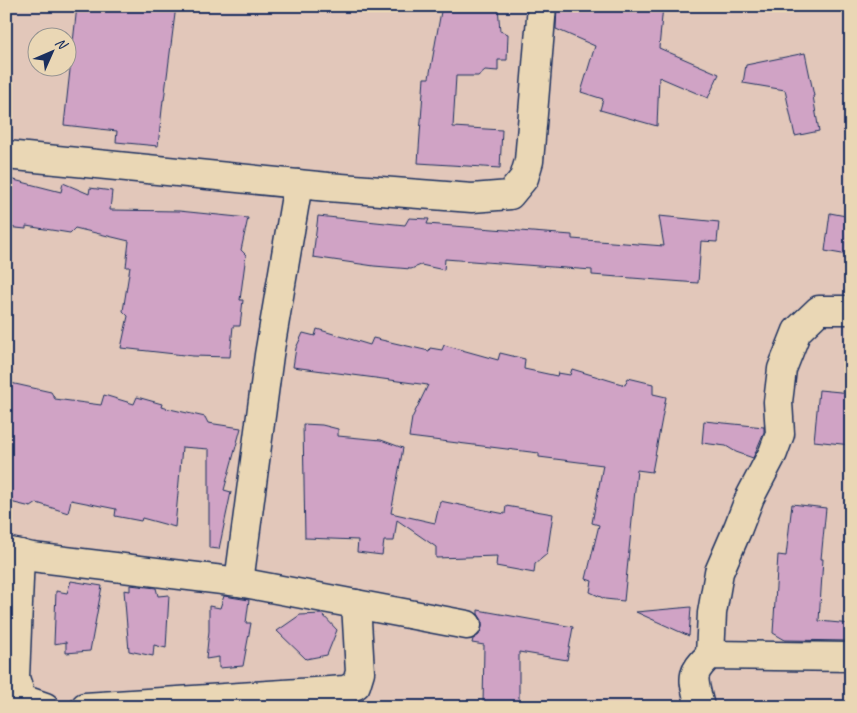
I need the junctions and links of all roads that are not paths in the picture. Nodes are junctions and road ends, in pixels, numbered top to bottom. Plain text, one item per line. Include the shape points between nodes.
1 (542, 6) edge
2 (6, 155) edge
3 (298, 184) junction
4 (851, 310) edge
5 (13, 552) edge
6 (239, 582) junction
7 (356, 604) junction
8 (467, 624) dead end
9 (710, 655) junction
10 (851, 657) edge
11 (45, 707) edge
12 (85, 707) edge
13 (700, 707) edge

1 - 3 street via 529,161 524,178 510,195 472,198
2 - 3 street
3 - 6 street via 269,355
4 - 9 street via 819,310 797,331 782,369 778,402 780,434 719,572 712,613
5 - 6 street
5 - 11 street via 15,678 22,699
6 - 7 street
7 - 8 street
7 - 12 street via 360,672 356,685 346,690
9 - 10 street
9 - 13 street via 694,674

